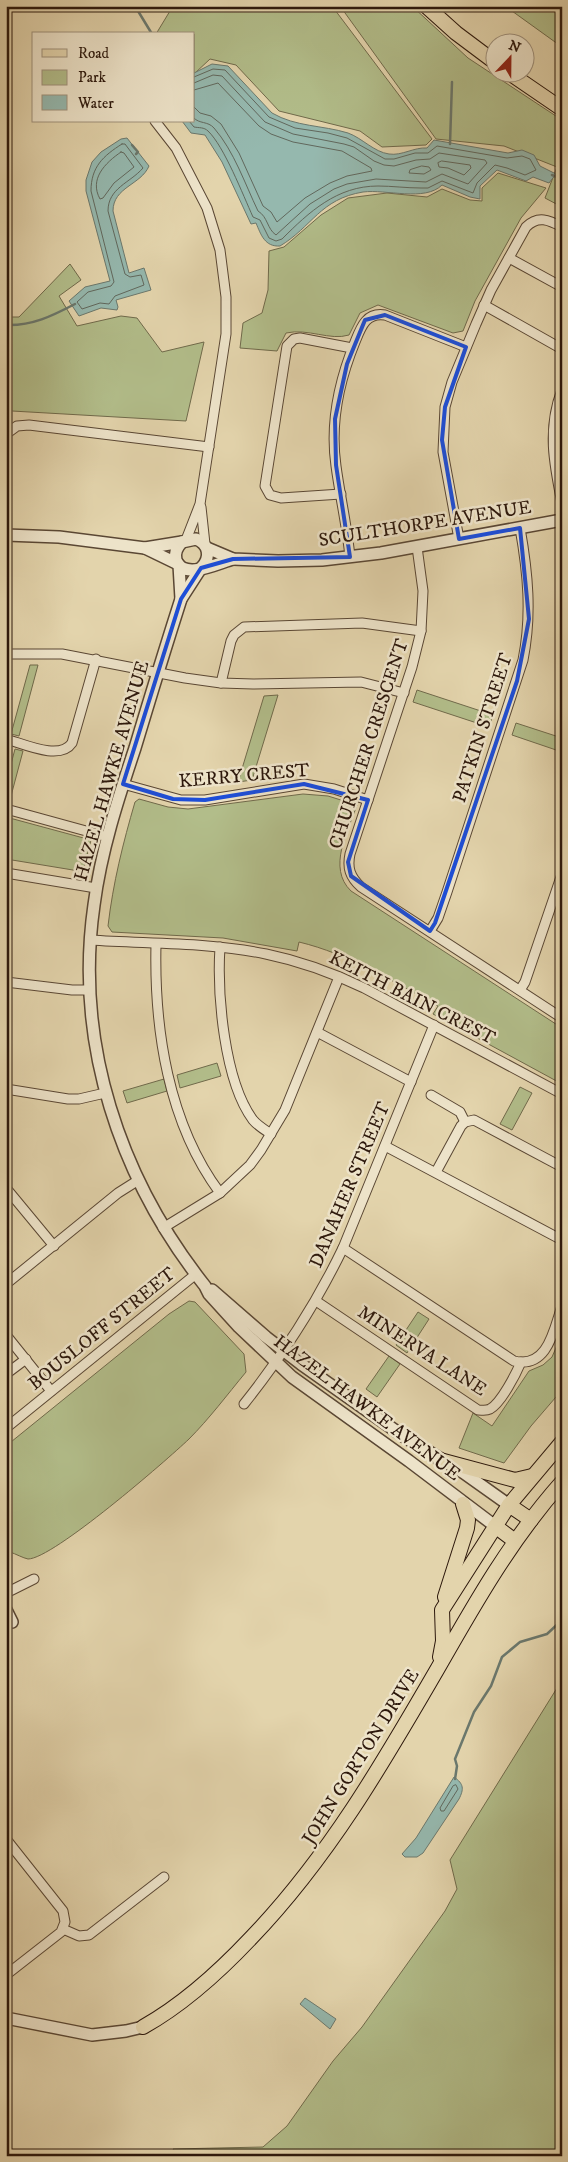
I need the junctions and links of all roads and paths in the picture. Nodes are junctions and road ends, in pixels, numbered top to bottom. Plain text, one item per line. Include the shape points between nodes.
1 (426, 6) edge
2 (486, 56) edge
3 (523, 82) edge
4 (562, 109) edge
5 (156, 122) edge
6 (562, 227) edge
7 (509, 258) junction
8 (562, 287) edge
9 (484, 306) junction
10 (352, 348) junction
11 (466, 348) junction
12 (562, 349) edge
13 (562, 390) edge
14 (6, 434) edge
15 (209, 447) junction
16 (341, 494) junction
17 (562, 503) edge
18 (200, 504) junction
19 (562, 520) edge
20 (520, 528) junction
21 (6, 535) edge
22 (459, 539) junction
23 (184, 541) junction
24 (206, 546) junction
25 (417, 547) junction
26 (145, 548) junction
27 (350, 557) junction
28 (233, 559) junction
29 (179, 564) junction
30 (202, 568) junction
31 (181, 599) junction
32 (421, 631) junction
33 (6, 654) edge
34 (96, 659) junction
35 (158, 673) junction
36 (221, 683) junction
37 (404, 693) junction
38 (6, 739) edge
39 (123, 784) junction
40 (368, 800) junction
41 (6, 809) edge
42 (108, 837) junction
43 (6, 873) edge
44 (562, 874) edge
45 (96, 888) junction
46 (430, 931) junction
47 (90, 940) junction
48 (156, 944) junction
49 (220, 947) junction
50 (339, 977) junction
51 (6, 982) edge
52 (90, 990) junction
53 (520, 990) junction
54 (562, 1018) edge
55 (434, 1025) junction
56 (316, 1032) junction
57 (411, 1082) junction
58 (6, 1089) edge
59 (105, 1093) junction
60 (562, 1094) edge
61 (431, 1095) dead end
62 (465, 1122) junction
63 (271, 1134) junction
64 (386, 1146) junction
65 (562, 1167) edge
66 (436, 1172) junction
67 (137, 1181) junction
68 (6, 1188) edge
69 (220, 1193) junction
70 (163, 1228) junction
71 (562, 1240) edge
72 (54, 1246) junction
73 (343, 1248) junction
74 (196, 1274) junction
75 (6, 1284) edge
76 (205, 1286) junction
77 (316, 1301) junction
78 (562, 1306) edge
79 (6, 1335) edge
80 (284, 1351) junction
81 (26, 1359) junction
82 (521, 1362) junction
83 (275, 1363) junction
84 (6, 1374) edge
85 (51, 1391) junction
86 (244, 1404) dead end
87 (6, 1428) edge
88 (562, 1442) edge
89 (440, 1460) junction
90 (532, 1476) junction
91 (562, 1482) edge
92 (463, 1504) junction
93 (510, 1505) junction
94 (531, 1520) junction
95 (495, 1526) junction
96 (515, 1541) junction
97 (34, 1579) dead end
98 (6, 1593) edge
99 (6, 1610) edge
100 (442, 1610) junction
101 (12, 1622) dead end
102 (436, 1670) junction
103 (6, 1839) edge
104 (164, 1877) dead end
105 (63, 1929) junction
106 (6, 1975) edge
107 (6, 2018) edge
108 (143, 2027) joint

1 - 2 main road
3 - 4 main road
5 - 15 street via 176,148 202,196 220,250 226,297 226,334
6 - 7 street via 545,219 532,221
7 - 8 street
7 - 9 street
9 - 11 street
9 - 12 street
10 - 11 street via 365,320 380,314
10 - 16 street via 341,381 335,419 336,465
10 - 16 street via 300,338 290,341 265,486 270,495 281,498
11 - 22 street via 452,382 442,432
13 - 17 street via 552,432 554,466
14 - 15 street via 17,426 29,425
15 - 18 street
16 - 27 street
18 - 23 street
18 - 24 street
19 - 20 street, SCULTHORPE AVENUE
20 - 22 street, SCULTHORPE AVENUE
20 - 46 street, PATKIN STREET via 529,607 523,660 441,909
21 - 26 street via 59,537
22 - 25 street, SCULTHORPE AVENUE
23 - 24 street via 196,539
23 - 26 street
23 - 29 street via 175,555
24 - 28 street, SCULTHORPE AVENUE
24 - 30 street via 208,558
25 - 27 street, SCULTHORPE AVENUE
25 - 32 street, CHURCHER CRESCENT via 423,591
26 - 29 street
27 - 28 street, SCULTHORPE AVENUE via 300,561
28 - 30 street, SCULTHORPE AVENUE
29 - 30 street via 187,570
29 - 31 street, HAZEL HAWKE AVENUE
30 - 31 street, HAZEL HAWKE AVENUE
31 - 35 street, HAZEL HAWKE AVENUE
32 - 36 street via 362,623 244,627 231,641
32 - 37 street, CHURCHER CRESCENT
33 - 34 street via 62,654
34 - 35 street
34 - 38 street via 68,748 52,752
35 - 36 street
35 - 39 street, HAZEL HAWKE AVENUE
36 - 37 street via 362,682
37 - 40 street, CHURCHER CRESCENT
39 - 40 street, KERRY CREST via 180,800 205,800 304,784
39 - 42 street, HAZEL HAWKE AVENUE
40 - 46 street, CHURCHER CRESCENT via 348,862 351,876
41 - 42 street
42 - 45 street, HAZEL HAWKE AVENUE
43 - 45 street
44 - 53 street
45 - 47 street, HAZEL HAWKE AVENUE
46 - 53 street, CHURCHER CRESCENT
47 - 48 street, KEITH BAIN CREST
47 - 52 street, HAZEL HAWKE AVENUE
48 - 49 street, KEITH BAIN CREST
48 - 69 street via 158,1021 168,1073 192,1142
49 - 50 street, KEITH BAIN CREST via 268,954
49 - 63 street via 220,998 228,1055 249,1113 255,1123
50 - 55 street, KEITH BAIN CREST
50 - 56 street
51 - 52 street
52 - 59 street, HAZEL HAWKE AVENUE via 96,1049
53 - 54 street, CHURCHER CRESCENT
55 - 57 street, DANAHER STREET
55 - 60 street, KEITH BAIN CREST
56 - 57 street
56 - 63 street via 285,1110
57 - 64 street, DANAHER STREET
58 - 59 street via 68,1099
59 - 67 street, HAZEL HAWKE AVENUE
61 - 62 street via 460,1112
62 - 65 street via 479,1122
62 - 66 street
63 - 69 street via 250,1165
64 - 66 street
64 - 73 street, DANAHER STREET
66 - 71 street
67 - 70 street, HAZEL HAWKE AVENUE
67 - 72 street
68 - 72 street
69 - 70 street
70 - 74 street, HAZEL HAWKE AVENUE
72 - 75 street
73 - 77 street, DANAHER STREET
73 - 82 street via 509,1358
74 - 76 street, HAZEL HAWKE AVENUE
74 - 85 street, BOUSLOFF STREET
76 - 80 street, HAZEL HAWKE AVENUE
76 - 83 street, HAZEL HAWKE AVENUE via 217,1304
77 - 80 street, DANAHER STREET
77 - 82 street, MINERVA LANE via 478,1410 493,1407
78 - 82 street via 546,1349 539,1357
79 - 81 street
80 - 83 street, DANAHER STREET
80 - 89 street, HAZEL HAWKE AVENUE
81 - 84 street
81 - 85 street
83 - 86 street, DANAHER STREET
83 - 92 street, HAZEL HAWKE AVENUE
85 - 87 street, BOUSLOFF STREET
88 - 90 main road
89 - 90 main road via 515,1480
89 - 93 street, HAZEL HAWKE AVENUE
90 - 93 main road
91 - 94 main road, JOHN GORTON DRIVE
92 - 95 street, HAZEL HAWKE AVENUE
92 - 100 main road, JOHN GORTON DRIVE via 467,1528
93 - 94 main road
93 - 95 main road
94 - 96 main road, JOHN GORTON DRIVE
95 - 96 main road
95 - 100 main road
96 - 102 main road, JOHN GORTON DRIVE
97 - 98 street
99 - 101 street
100 - 102 main road, JOHN GORTON DRIVE via 444,1641
102 - 108 main road, JOHN GORTON DRIVE via 354,1809 297,1888 229,1962 183,2001
103 - 105 street via 62,1911
104 - 105 street via 89,1935 79,1936
105 - 106 street
107 - 108 street via 92,2035

